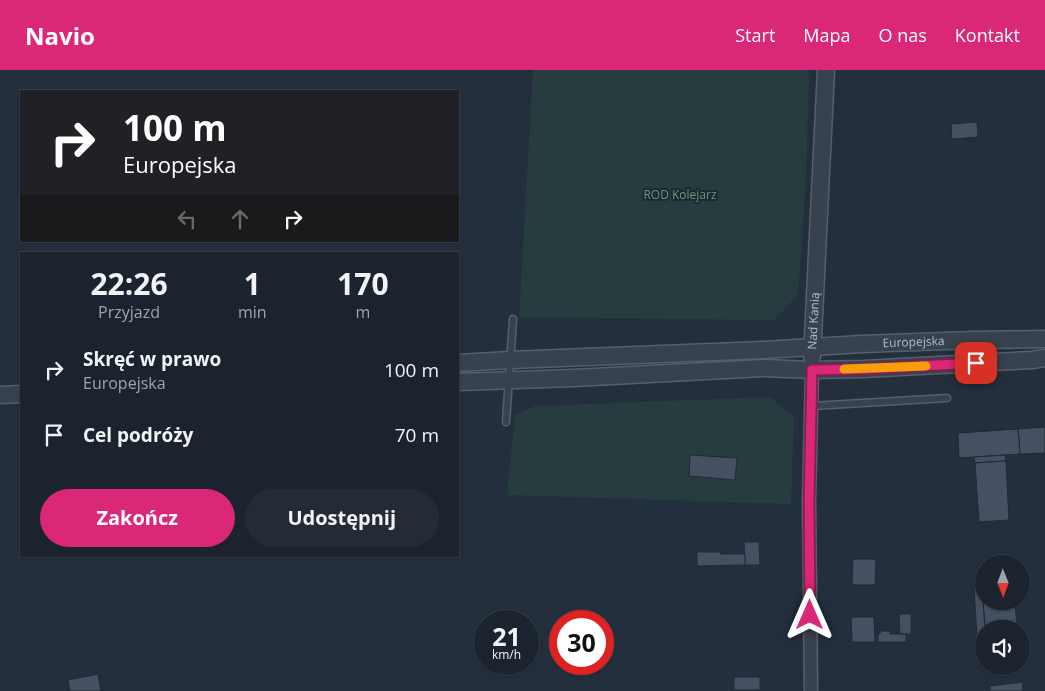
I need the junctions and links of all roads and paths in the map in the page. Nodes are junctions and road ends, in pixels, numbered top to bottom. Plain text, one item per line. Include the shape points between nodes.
1 (826, 70) edge
2 (513, 319) dead end
3 (1045, 339) edge
4 (813, 346) junction
5 (1045, 358) edge
6 (510, 360) junction
7 (459, 364) edge
8 (812, 370) junction
9 (508, 380) junction
10 (459, 382) edge
11 (20, 394) edge
12 (0, 395) edge
13 (948, 398) dead end
14 (812, 406) junction
15 (506, 422) dead end
16 (811, 691) edge

1 - 4 street, Nad Kanią
2 - 6 lane
3 - 4 street, Europejska
4 - 6 street, Europejska
4 - 8 street, Nad Kanią
5 - 8 street, Europejska
6 - 7 street, Europejska
6 - 9 lane
8 - 9 street, Europejska via 764,368
8 - 14 street, Nad Kanią
9 - 10 street, Europejska
9 - 15 lane
11 - 12 street
13 - 14 lane
14 - 16 street, Nad Kanią via 809,501

